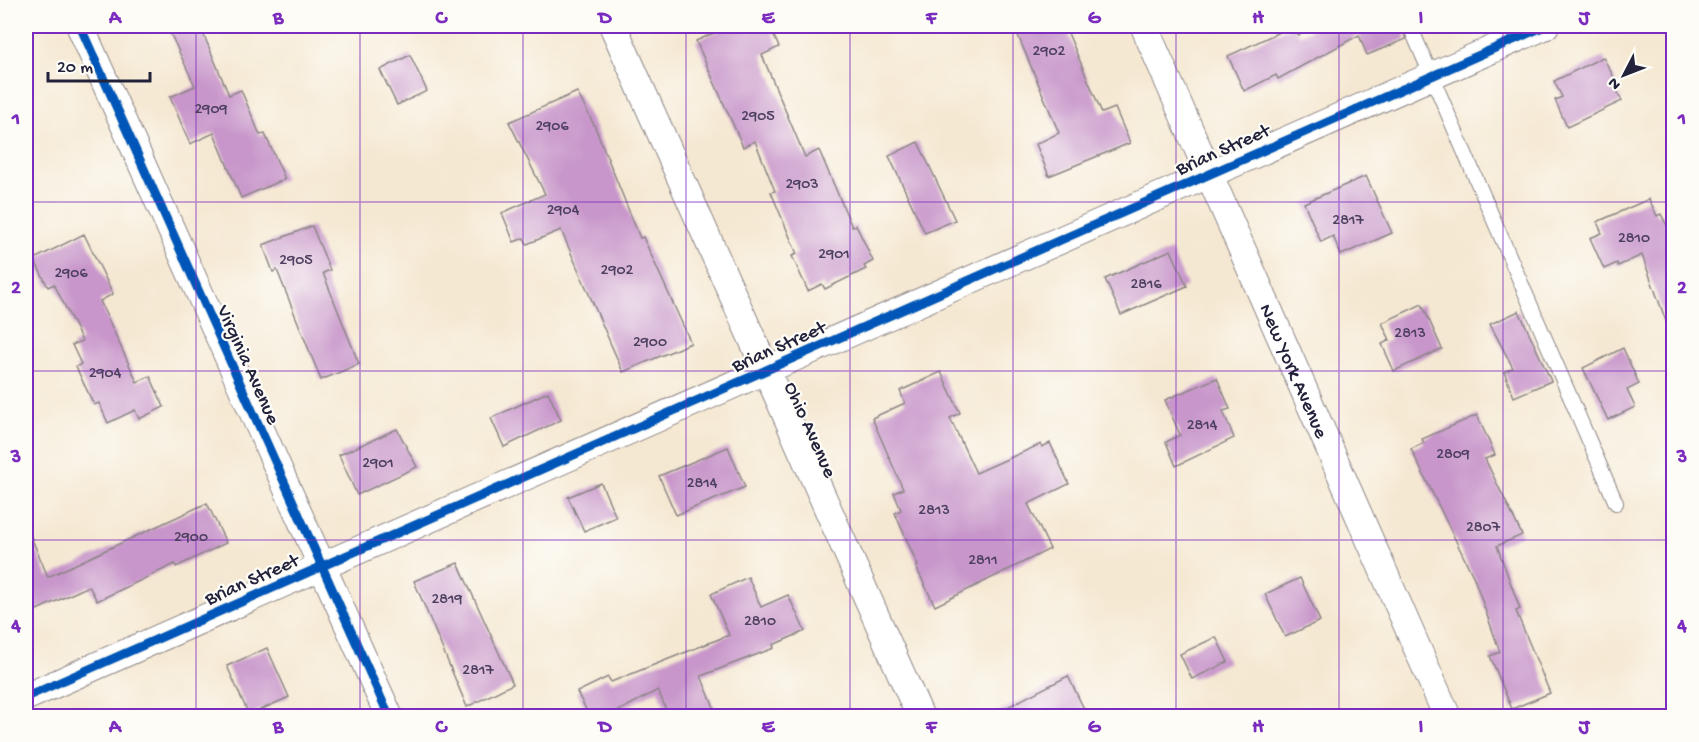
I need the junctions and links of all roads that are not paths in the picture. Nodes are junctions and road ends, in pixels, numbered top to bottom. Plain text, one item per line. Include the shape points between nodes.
1 (80, 26) edge
2 (613, 26) edge
3 (1144, 26) edge
4 (1410, 26) edge
5 (1545, 26) edge
6 (1432, 75) junction
7 (1209, 174) junction
8 (766, 370) junction
9 (1616, 503) dead end
10 (321, 567) junction
11 (26, 698) edge
12 (389, 717) edge
13 (920, 717) edge
14 (1447, 717) edge

1 - 10 street, Virginia Avenue
2 - 8 street, Ohio Avenue
3 - 7 street, New York Avenue
4 - 6 lane
5 - 6 street, Brian Street
6 - 7 street, Brian Street
6 - 9 lane
7 - 8 street, Brian Street
7 - 14 street, New York Avenue
8 - 10 street, Brian Street
8 - 13 street, Ohio Avenue
10 - 11 street, Brian Street
10 - 12 street, Virginia Avenue

